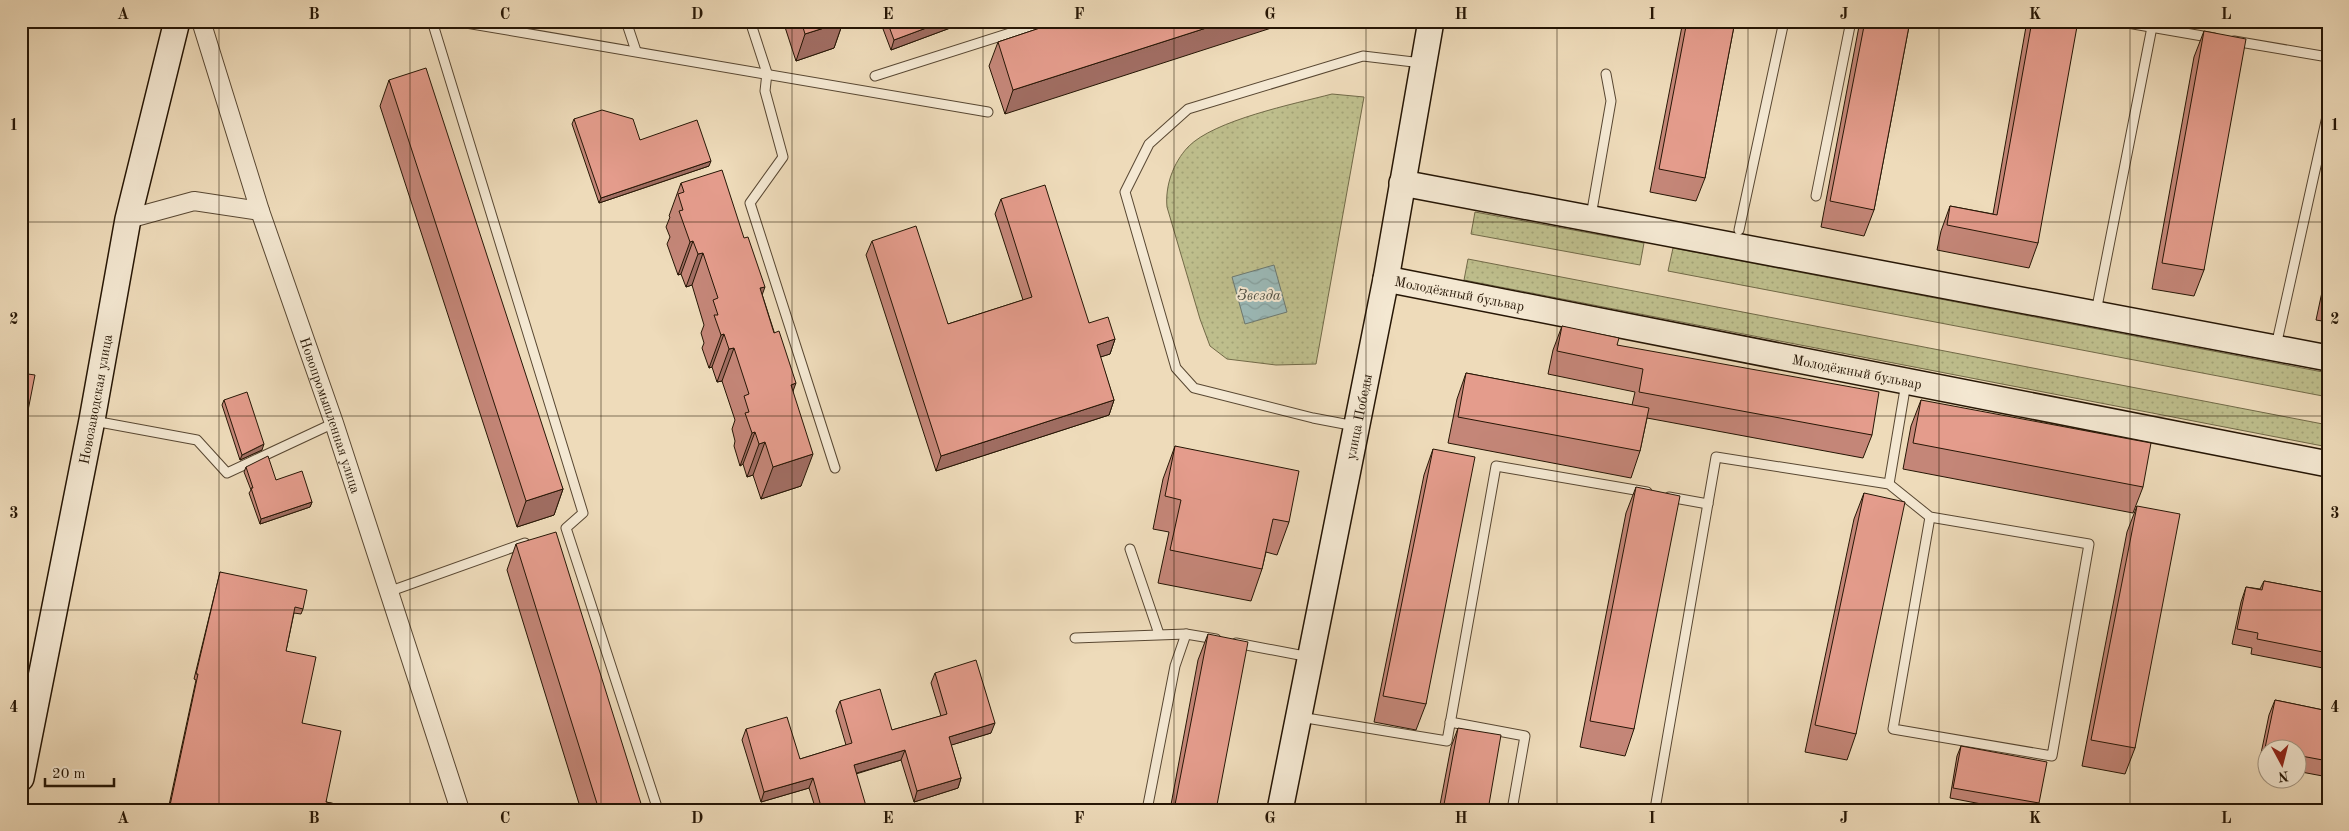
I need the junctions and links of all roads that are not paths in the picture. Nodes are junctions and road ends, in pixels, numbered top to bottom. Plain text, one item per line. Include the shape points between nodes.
1 (177, 21) edge
2 (201, 21) edge
3 (432, 21) edge
4 (454, 21) edge
5 (626, 21) edge
6 (750, 21) edge
7 (1048, 21) edge
8 (1431, 21) edge
9 (1784, 21) edge
10 (1851, 21) edge
11 (2122, 22) edge
12 (2152, 27) junction
13 (636, 51) junction
14 (2328, 57) edge
15 (1424, 64) junction
16 (767, 73) junction
17 (1606, 74) dead end
18 (875, 76) dead end
19 (988, 112) dead end
20 (2328, 112) edge
21 (1402, 183) junction
22 (1816, 196) dead end
23 (260, 211) junction
24 (1590, 219) junction
25 (128, 220) junction
26 (1739, 230) dead end
27 (1386, 279) junction
28 (2096, 314) junction
29 (2276, 348) junction
30 (2328, 358) edge
31 (1906, 383) junction
32 (92, 420) junction
33 (334, 423) junction
34 (1355, 426) junction
35 (2328, 464) edge
36 (835, 468) dead end
37 (1889, 484) junction
38 (1708, 504) junction
39 (1930, 517) junction
40 (538, 538) edge
41 (1130, 549) dead end
42 (388, 592) junction
43 (1160, 634) junction
44 (1186, 634) junction
45 (1074, 638) dead end
46 (1310, 657) junction
47 (1298, 716) junction
48 (1450, 722) junction
49 (21, 778) edge
50 (460, 810) edge
51 (658, 810) edge
52 (1147, 810) edge
53 (1280, 810) edge
54 (1512, 810) edge
55 (1661, 810) edge

1 - 25 main road, Новозаводская улица
2 - 23 street, Новопромышленная улица
3 - 51 lane via 583,513 561,530
4 - 13 lane
5 - 13 lane
6 - 16 lane
7 - 18 lane
8 - 15 main road, улица Победы
9 - 26 lane
10 - 22 lane
11 - 12 lane
12 - 14 lane
12 - 28 lane
13 - 16 lane
15 - 21 main road, улица Победы
15 - 34 lane via 1363,56 1188,109 1149,144 1125,192 1176,368 1194,388
16 - 19 lane
16 - 36 lane via 765,91 783,157 750,203
17 - 24 lane via 1611,101
20 - 29 lane
21 - 24 main road
21 - 27 main road, улица Победы
23 - 25 street via 194,200
23 - 33 street, Новопромышленная улица
24 - 28 main road
25 - 32 main road, Новозаводская улица
27 - 31 main road, Молодёжный бульвар
27 - 34 main road, улица Победы
28 - 29 main road
29 - 30 main road
31 - 35 main road, Молодёжный бульвар
31 - 37 lane
32 - 33 lane via 197,440 226,473
32 - 49 main road, Новозаводская улица
33 - 42 street, Новопромышленная улица
34 - 46 main road, улица Победы
37 - 38 lane via 1716,457
37 - 39 lane
38 - 48 lane via 1496,466
38 - 55 lane via 1655,809
39 - 39 lane via 1894,729 2052,756 2088,544
40 - 42 lane
41 - 43 lane
42 - 50 street, Новопромышленная улица
43 - 44 lane
43 - 45 lane
44 - 46 lane
44 - 52 lane via 1174,666
46 - 47 main road, улица Победы
47 - 48 lane via 1447,741
47 - 53 main road, улица Победы
48 - 54 lane via 1525,736

